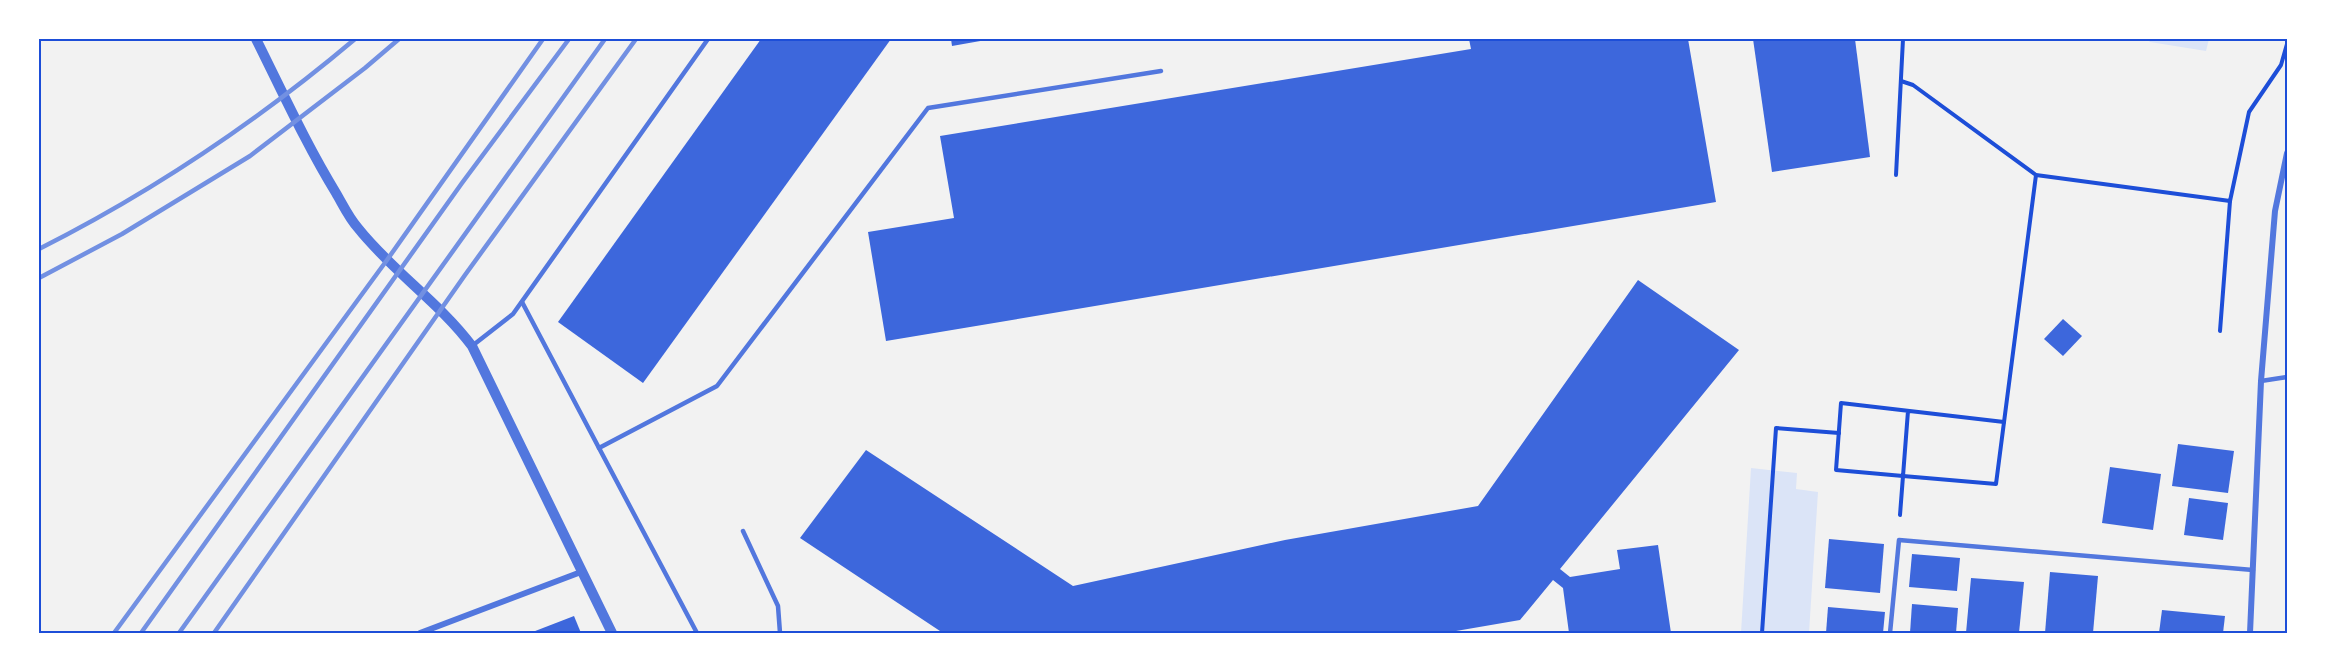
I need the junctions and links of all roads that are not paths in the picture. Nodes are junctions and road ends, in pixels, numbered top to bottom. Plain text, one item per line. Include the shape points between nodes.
1 (256, 39) edge
2 (708, 39) edge
3 (1161, 71) dead end
4 (2287, 153) edge
5 (521, 302) junction
6 (472, 346) junction
7 (2287, 377) edge
8 (2261, 381) junction
9 (599, 448) junction
10 (743, 531) dead end
11 (2253, 570) junction
12 (581, 573) junction
13 (420, 633) edge
14 (612, 633) edge
15 (697, 633) edge
16 (780, 633) edge
17 (1890, 633) edge
18 (2250, 633) edge

1 - 6 street via 317,163 357,227 453,322
2 - 5 lane
3 - 9 lane via 928,108 717,386
4 - 8 street via 2274,211
5 - 6 lane via 513,314
5 - 9 lane
6 - 12 street
7 - 8 lane
8 - 11 street
9 - 15 lane
10 - 16 lane via 778,606
11 - 17 lane via 1899,540
11 - 18 street
12 - 13 street
12 - 14 street

